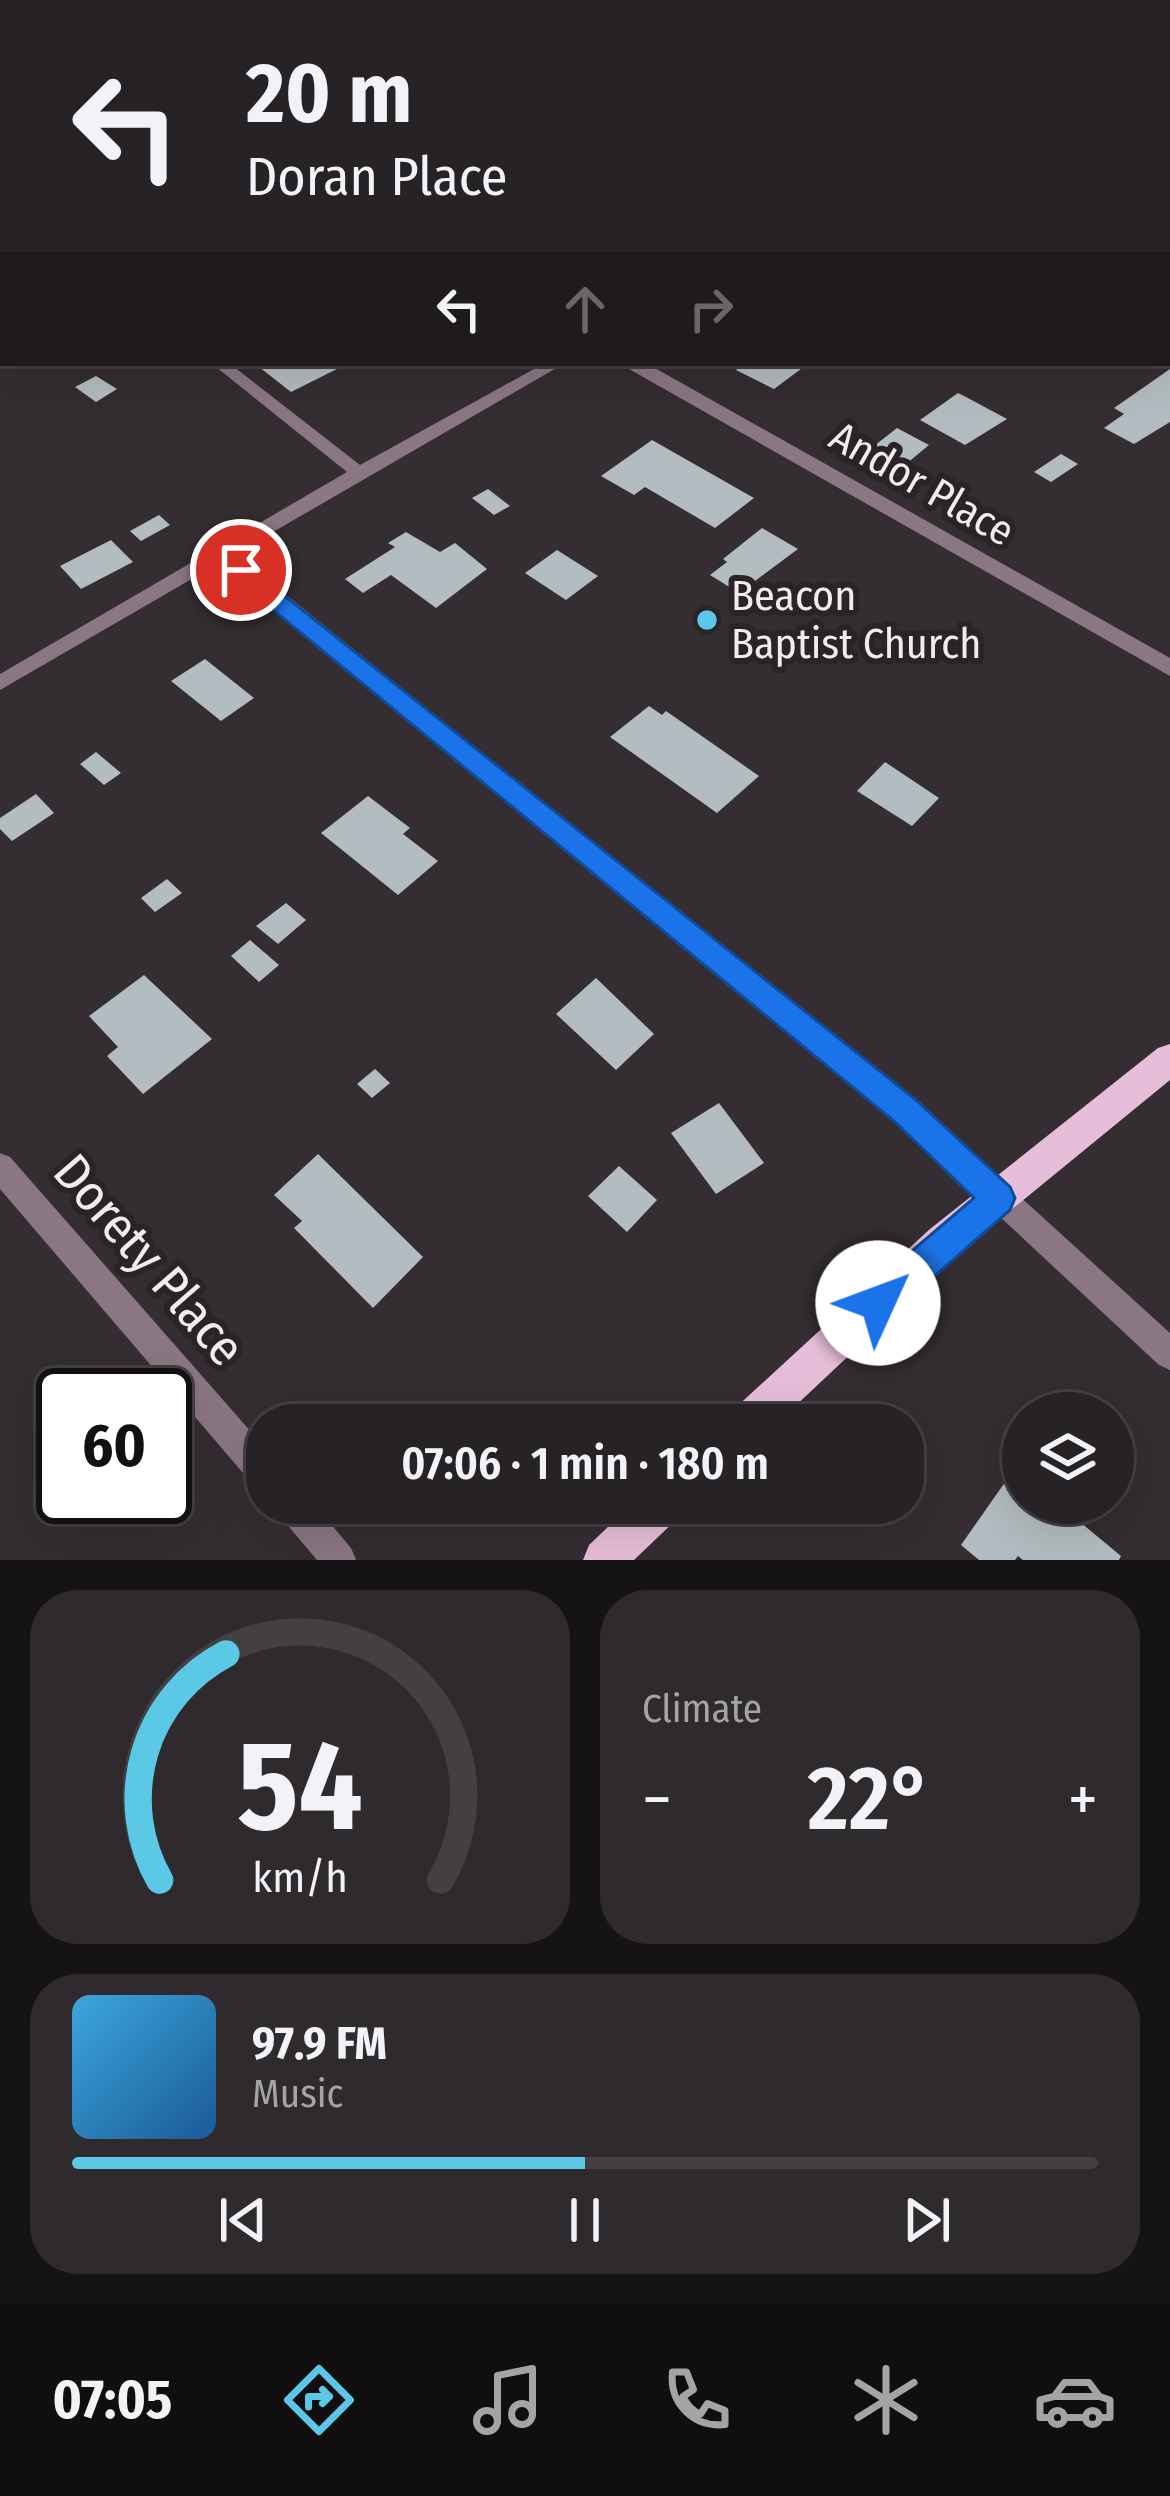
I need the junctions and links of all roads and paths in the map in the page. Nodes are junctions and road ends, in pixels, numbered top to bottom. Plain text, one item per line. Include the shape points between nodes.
1 (223, 366) edge
2 (552, 366) edge
3 (638, 366) edge
4 (358, 472) junction
5 (241, 570) dead end
6 (1170, 668) edge
7 (0, 683) edge
8 (1170, 1059) edge
9 (0, 1167) edge
10 (998, 1198) junction
11 (1170, 1354) edge
12 (769, 1404) edge
13 (246, 1451) edge
14 (309, 1524) edge
15 (641, 1524) edge
16 (339, 1560) edge
17 (604, 1560) edge

1 - 4 lane
2 - 4 lane
3 - 6 street, Andor Place
4 - 7 lane
5 - 10 street via 905,1110
8 - 10 main road
9 - 13 street, Dorety Place
10 - 11 street
10 - 12 main road
14 - 16 street
15 - 17 main road

